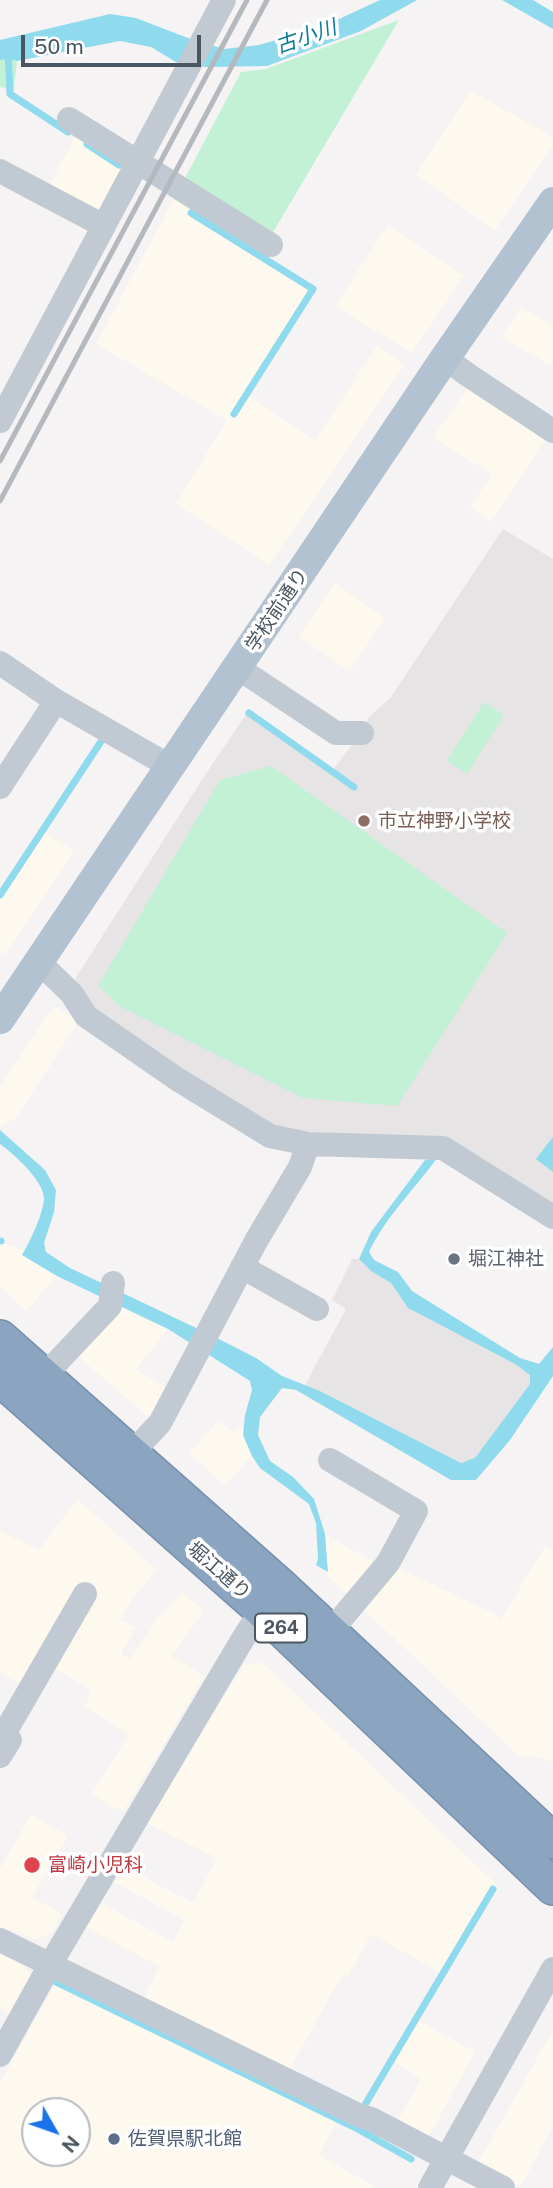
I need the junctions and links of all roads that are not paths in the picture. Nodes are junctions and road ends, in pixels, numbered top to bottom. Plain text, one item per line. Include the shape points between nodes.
1 (224, 0) edge
2 (69, 119) dead end
3 (138, 162) junction
4 (0, 171) edge
5 (553, 202) edge
6 (104, 226) junction
7 (271, 245) dead end
8 (445, 358) junction
9 (0, 421) edge
10 (553, 430) edge
11 (0, 663) edge
12 (238, 668) junction
13 (56, 701) junction
14 (362, 733) dead end
15 (171, 767) junction
16 (0, 787) edge
17 (39, 962) junction
18 (3, 1009) edge
19 (308, 1144) junction
20 (553, 1217) edge
21 (242, 1268) junction
22 (111, 1294) dead end
23 (317, 1309) dead end
24 (0, 1338) edge
25 (43, 1377) junction
26 (0, 1378) edge
27 (130, 1455) junction
28 (330, 1460) dead end
29 (85, 1594) dead end
30 (270, 1597) junction
31 (330, 1632) junction
32 (0, 1756) edge
33 (553, 1842) edge
34 (553, 1887) edge
35 (0, 1940) edge
36 (50, 1965) junction
37 (553, 1969) edge
38 (0, 2055) edge
39 (447, 2157) junction
40 (430, 2188) edge
41 (503, 2188) edge

1 - 3 street
2 - 3 street
3 - 6 street
3 - 7 street
4 - 6 street
5 - 8 main road, 学校前通り
6 - 9 street
8 - 10 street
8 - 12 main road, 学校前通り
11 - 13 street
12 - 14 street via 336,733
12 - 15 main road, 学校前通り
13 - 15 street
13 - 16 street
15 - 17 main road, 学校前通り
17 - 18 main road, 学校前通り
17 - 19 street via 72,994 86,1016 177,1079 270,1136
19 - 20 street via 443,1148
19 - 21 street via 300,1167
21 - 23 street
21 - 27 street via 160,1423
22 - 25 street
24 - 25 highway, 堀江通り / 264
25 - 27 highway, 堀江通り / 264
26 - 30 highway, 堀江通り / 264
27 - 30 highway, 堀江通り / 264
28 - 31 street via 416,1511 388,1563
29 - 32 street via 4,1734 10,1740
30 - 31 highway, 堀江通り / 264
30 - 34 highway, 堀江通り / 264
30 - 36 street
31 - 33 highway, 堀江通り / 264
35 - 36 street
36 - 38 street
36 - 39 street
37 - 39 street
39 - 40 street
39 - 41 street

